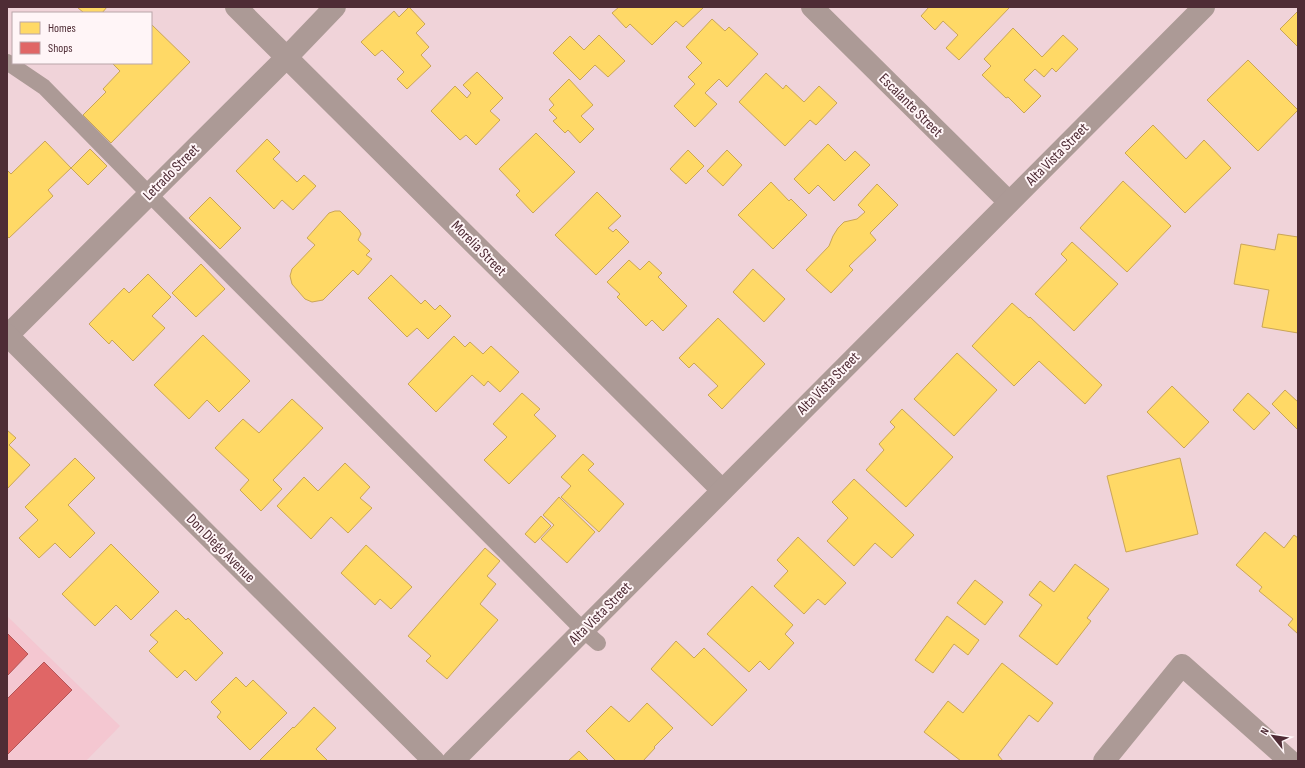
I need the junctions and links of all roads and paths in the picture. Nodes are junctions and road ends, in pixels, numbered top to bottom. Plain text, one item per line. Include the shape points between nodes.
1 (236, 7) edge
2 (335, 7) edge
3 (812, 7) edge
4 (1204, 7) edge
5 (287, 57) junction
6 (7, 62) edge
7 (149, 194) junction
8 (1009, 202) junction
9 (7, 335) edge
10 (722, 490) junction
11 (590, 637) junction
12 (434, 761) edge
13 (453, 761) edge
14 (1104, 761) edge
15 (1290, 761) edge

1 - 5 street, Morelia Street
2 - 5 street, Letrado Street
3 - 8 street, Escalante Street
4 - 8 street, Alta Vista Street
5 - 7 street, Letrado Street
5 - 10 street, Morelia Street
6 - 7 lane via 44,87
7 - 9 street, Letrado Street
7 - 11 lane
8 - 10 street, Alta Vista Street
9 - 12 street, Don Diego Avenue
10 - 11 street, Alta Vista Street
11 - 13 street, Alta Vista Street
14 - 15 street via 1182,665

